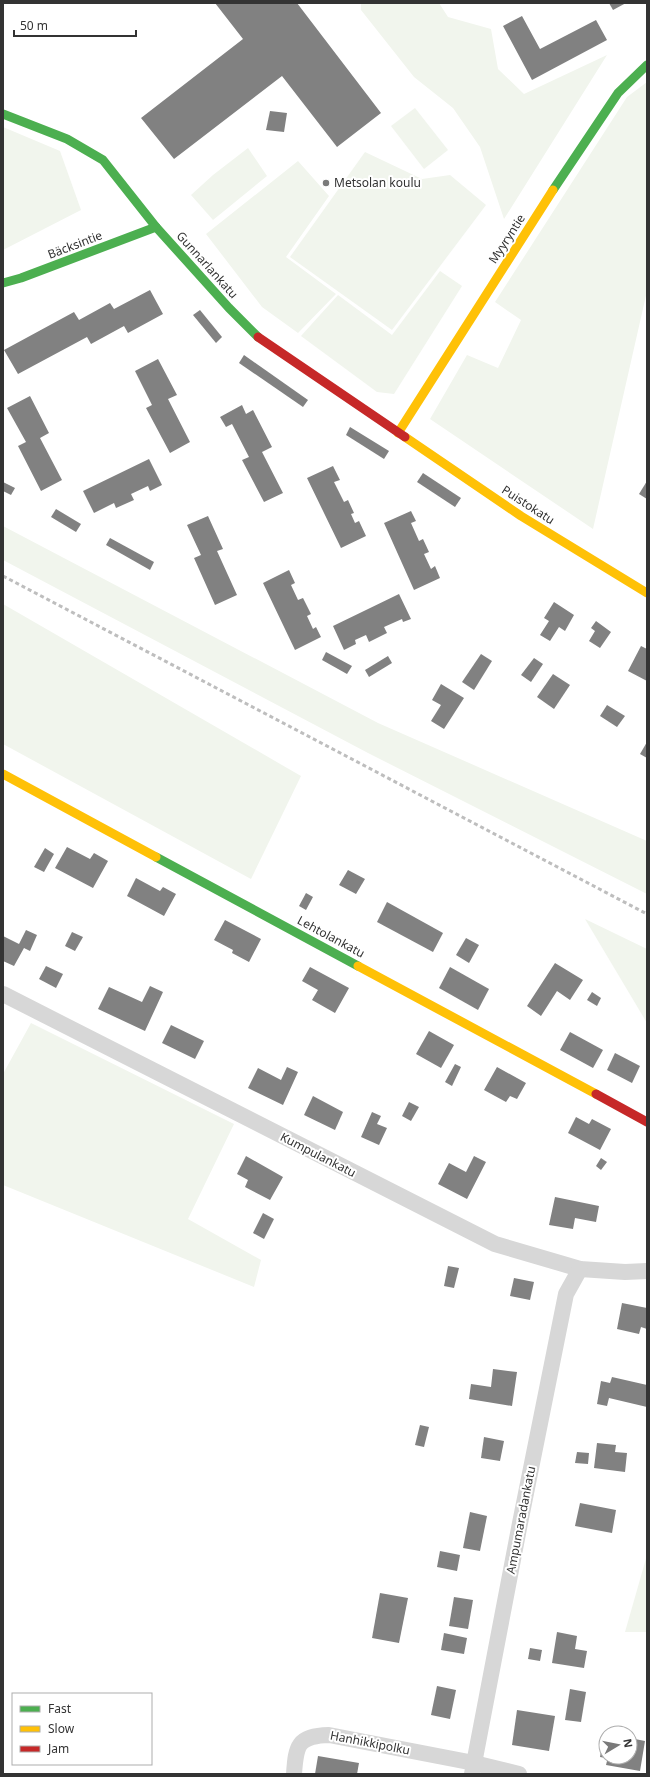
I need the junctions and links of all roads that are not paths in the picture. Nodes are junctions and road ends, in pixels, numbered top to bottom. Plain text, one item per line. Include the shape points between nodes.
1 (647, 65) edge
2 (3, 114) edge
3 (156, 227) junction
4 (3, 283) edge
5 (398, 433) junction
6 (647, 593) edge
7 (3, 774) edge
8 (3, 994) edge
9 (647, 1122) edge
10 (580, 1269) junction
11 (647, 1271) edge
12 (473, 1769) edge
13 (294, 1774) edge
14 (519, 1774) edge

1 - 5 street, Myyryntie via 613,99
2 - 3 street, Gunnarlankatu via 67,139 103,160
3 - 4 street, Bäcksintie
3 - 5 street, Gunnarlankatu via 258,337
5 - 6 street, Puistokatu via 521,516
7 - 9 street, Lehtolankatu
8 - 10 street, Kumpulankatu via 495,1244
10 - 11 street, Kumpulankatu
10 - 12 street, Ampumaradankatu via 566,1294
12 - 13 street, Hanhikkipolku via 329,1734 313,1735 304,1740 296,1750
12 - 14 street, Hanhikkipolku

